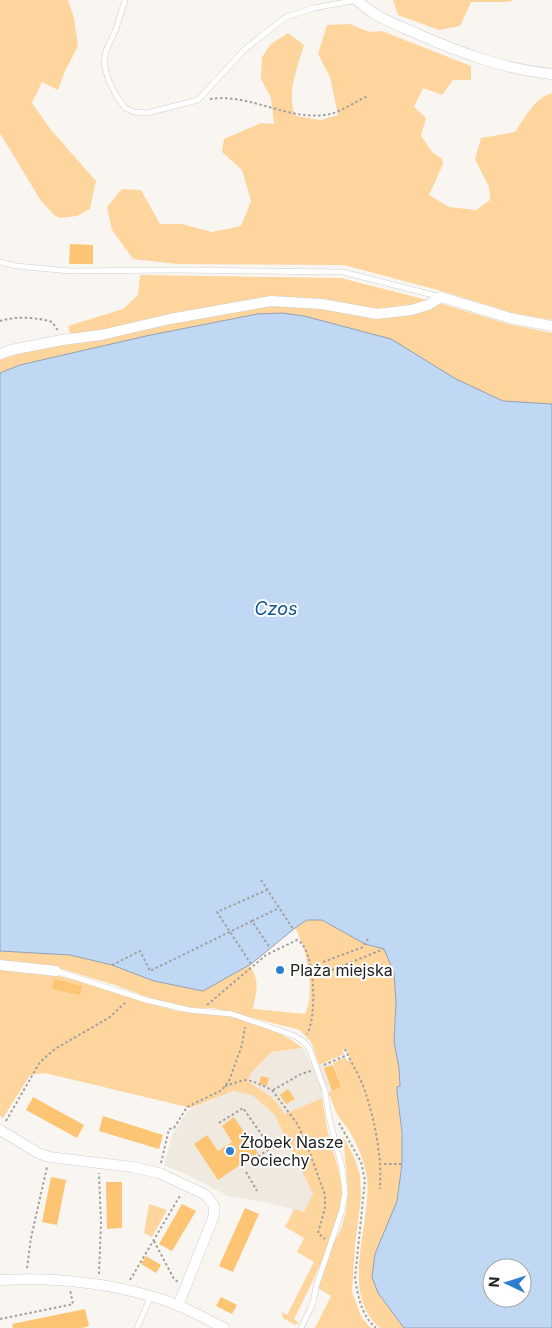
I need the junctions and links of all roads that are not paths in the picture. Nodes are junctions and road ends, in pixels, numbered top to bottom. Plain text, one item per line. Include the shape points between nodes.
1 (126, 0) edge
2 (357, 0) edge
3 (552, 74) edge
4 (0, 262) edge
5 (441, 297) junction
6 (552, 326) edge
7 (0, 354) edge
8 (0, 965) edge
9 (56, 971) joint
10 (0, 1130) edge
11 (0, 1280) edge
12 (152, 1296) junction
13 (178, 1306) junction
14 (137, 1328) edge
15 (224, 1328) edge
16 (301, 1328) edge

1 - 2 lane via 104,63 108,79 125,108 146,113 198,100 245,49 286,17
2 - 3 street via 380,18 442,45 502,65
4 - 5 lane via 61,270 342,272
5 - 6 street via 510,318
5 - 7 street via 428,306 377,314 322,304 272,301
8 - 9 street
9 - 16 lane via 155,1002 232,1014 280,1029 303,1041 309,1048 325,1091 345,1193 313,1303
10 - 13 street via 49,1157 132,1166 159,1173 206,1195 215,1212
11 - 12 street via 72,1280
12 - 13 street
12 - 14 lane
13 - 15 street

